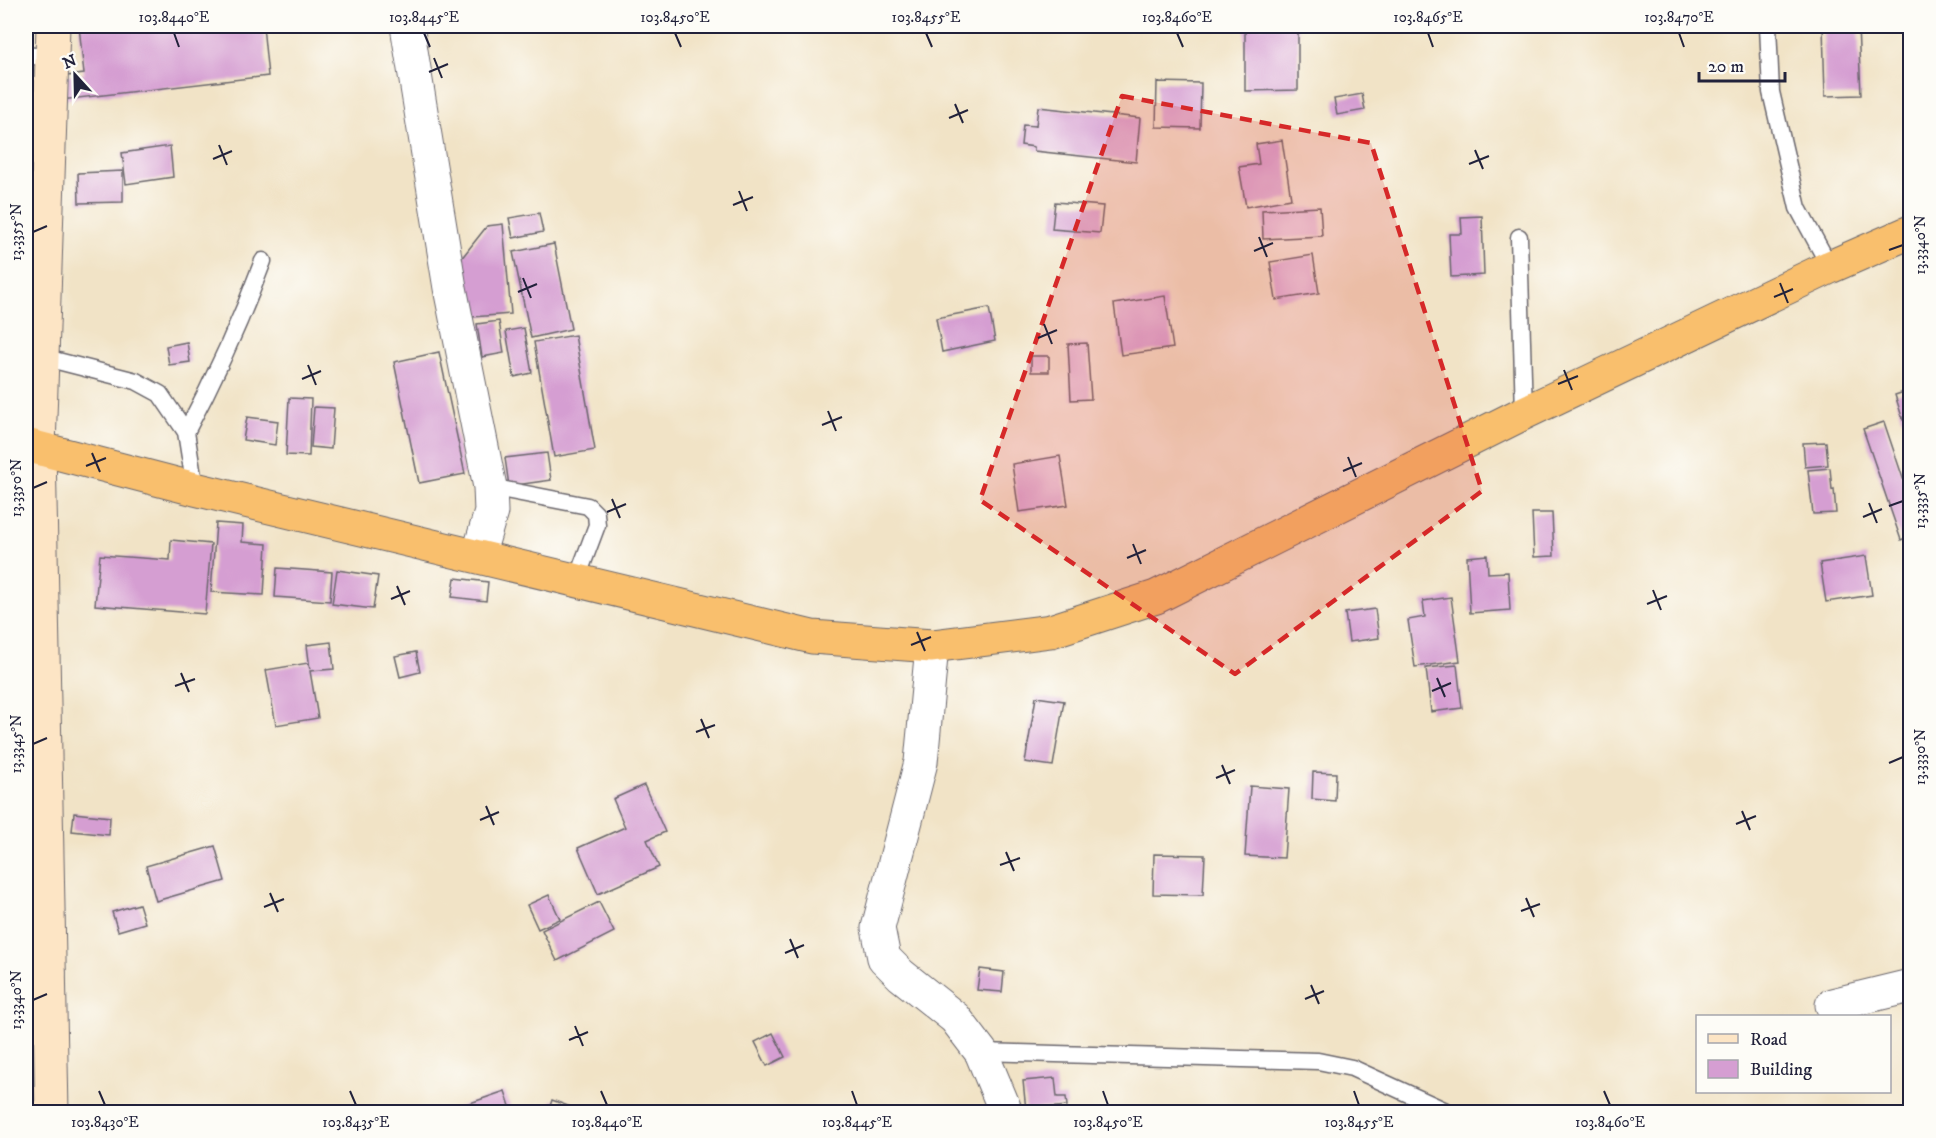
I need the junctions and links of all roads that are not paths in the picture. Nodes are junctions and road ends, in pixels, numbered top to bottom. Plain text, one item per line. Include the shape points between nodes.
1 (53, 26) edge
2 (407, 26) edge
3 (1768, 26) edge
4 (39, 57) edge
5 (1911, 232) edge
6 (1519, 237) dead end
7 (262, 261) dead end
8 (1830, 267) junction
9 (42, 357) junction
10 (1524, 413) junction
11 (186, 432) junction
12 (32, 446) edge
13 (490, 487) junction
14 (195, 489) junction
15 (478, 556) junction
16 (34, 578) edge
17 (576, 581) junction
18 (932, 646) junction
19 (37, 973) edge
20 (1911, 986) edge
21 (1832, 1005) dead end
22 (981, 1052) junction
23 (52, 1113) edge
24 (1006, 1113) edge
25 (1448, 1113) edge

1 - 4 main road
2 - 13 street via 450,288
3 - 8 lane via 1771,92 1798,208
4 - 9 main road
5 - 8 highway
6 - 10 lane
7 - 11 lane via 243,314
8 - 10 highway
9 - 11 lane via 136,381 160,394
9 - 12 main road
10 - 18 highway via 1156,597 1051,631
11 - 14 lane
12 - 14 highway
12 - 16 main road
13 - 15 street via 491,512
13 - 17 lane via 588,506 596,514 597,525
14 - 15 highway
15 - 17 highway
16 - 19 main road
17 - 18 highway via 812,637
18 - 22 street via 921,762 878,928 884,958 955,1018
19 - 23 main road
20 - 21 street
22 - 24 street
22 - 25 lane via 1318,1061 1352,1068

